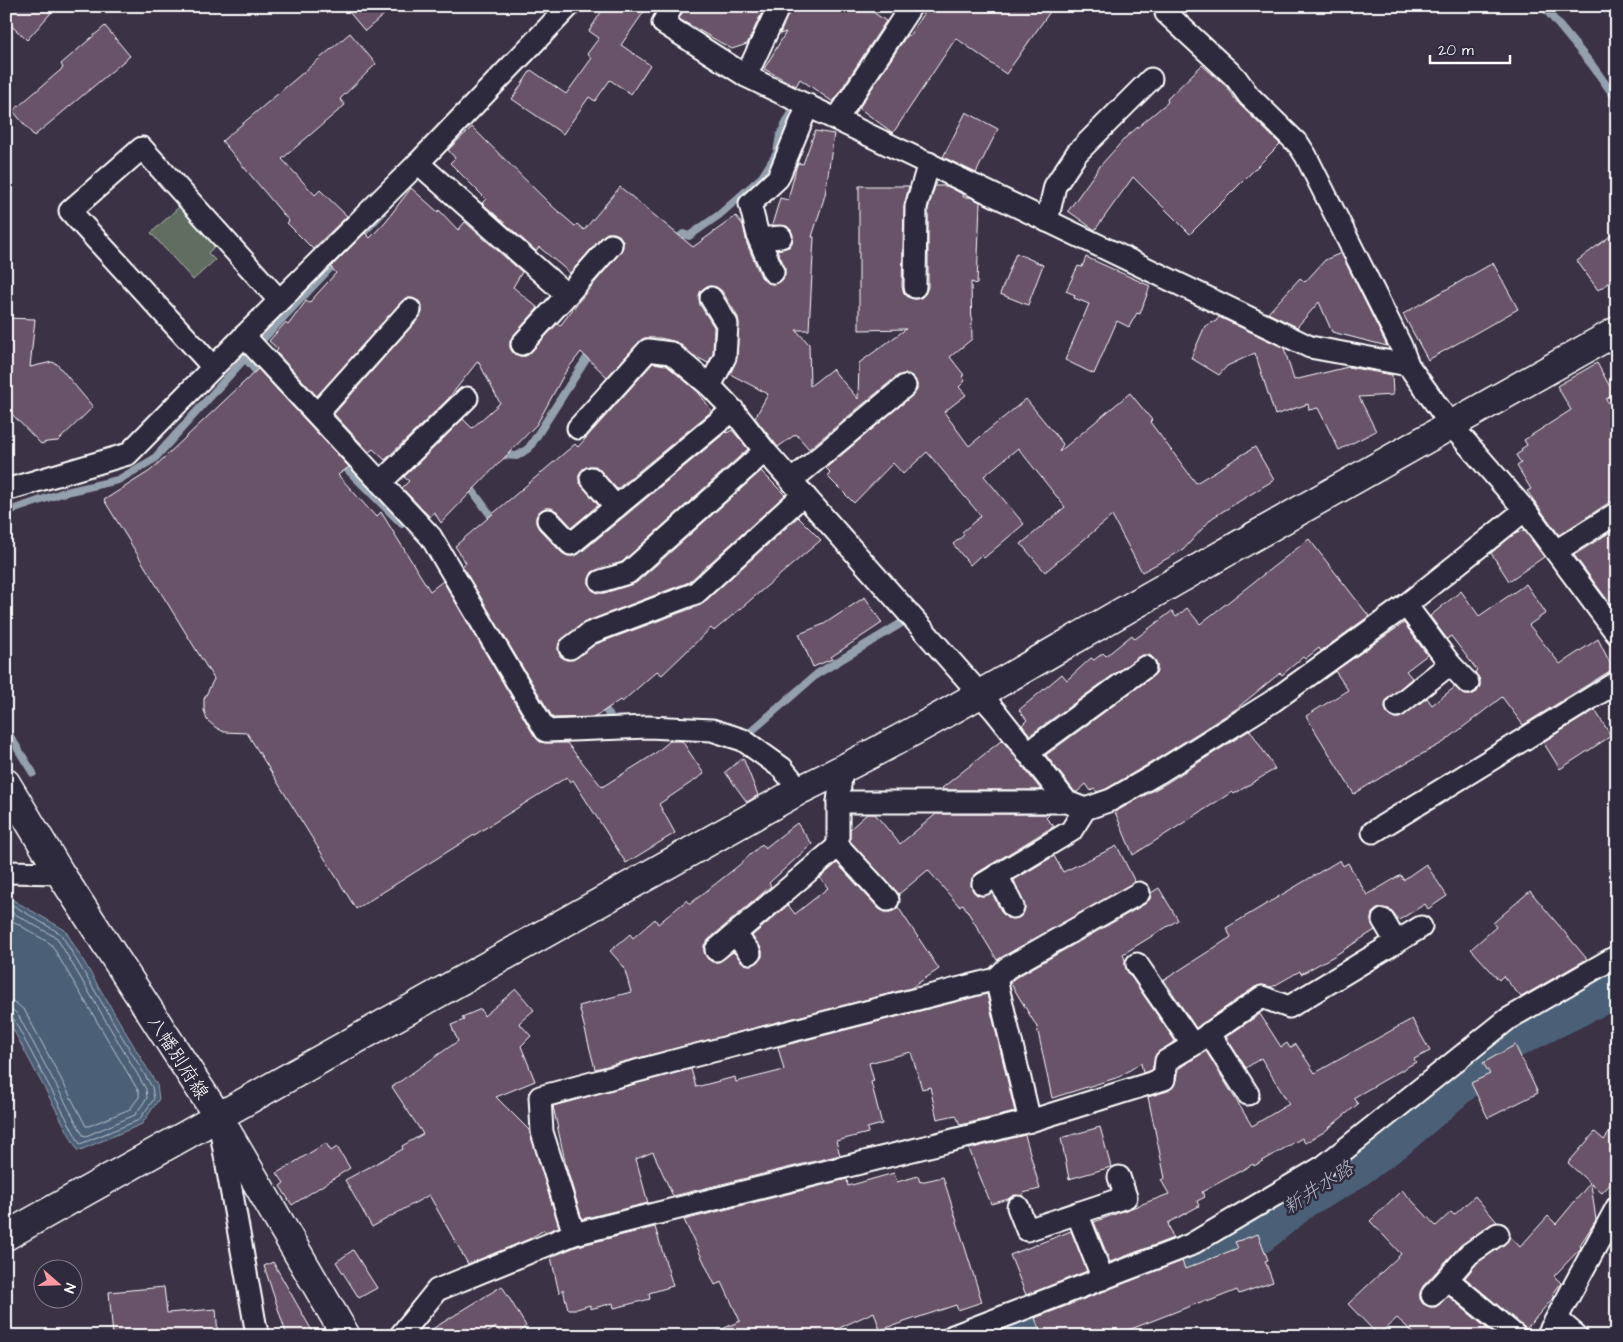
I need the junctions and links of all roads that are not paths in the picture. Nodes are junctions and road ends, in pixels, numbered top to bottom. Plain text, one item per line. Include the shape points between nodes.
1 (569, 6) edge
2 (672, 6) edge
3 (779, 6) edge
4 (906, 8) edge
5 (1166, 13) dead end
6 (746, 76) junction
7 (1151, 79) dead end
8 (808, 105) junction
9 (837, 119) junction
10 (418, 163) junction
11 (929, 163) junction
12 (1047, 221) junction
13 (781, 238) dead end
14 (759, 239) junction
15 (612, 245) dead end
16 (773, 272) dead end
17 (915, 287) dead end
18 (567, 294) junction
19 (710, 298) dead end
20 (279, 300) junction
21 (410, 310) dead end
22 (1617, 331) edge
23 (244, 336) junction
24 (522, 344) dead end
25 (1408, 365) junction
26 (213, 367) junction
27 (710, 386) junction
28 (905, 386) dead end
29 (467, 398) dead end
30 (734, 410) junction
31 (317, 414) junction
32 (1451, 425) junction
33 (578, 428) dead end
34 (765, 451) junction
35 (591, 478) dead end
36 (381, 482) junction
37 (798, 487) junction
38 (6, 490) edge
39 (616, 507) junction
40 (1525, 510) junction
41 (1617, 513) edge
42 (548, 520) dead end
43 (1556, 551) junction
44 (601, 581) dead end
45 (1406, 605) junction
46 (1617, 634) edge
47 (570, 648) dead end
48 (1450, 664) junction
49 (1144, 667) dead end
50 (1617, 682) edge
51 (1468, 683) dead end
52 (978, 694) junction
53 (1397, 706) dead end
54 (1027, 752) junction
55 (842, 769) junction
56 (6, 783) edge
57 (800, 790) junction
58 (838, 802) junction
59 (1076, 806) junction
60 (1373, 832) dead end
61 (838, 846) junction
62 (6, 872) edge
63 (60, 873) junction
64 (1139, 893) dead end
65 (888, 900) dead end
66 (1013, 907) dead end
67 (1383, 920) dead end
68 (1421, 927) dead end
69 (735, 934) junction
70 (1396, 942) junction
71 (716, 950) dead end
72 (750, 953) dead end
73 (1617, 956) edge
74 (1137, 964) dead end
75 (996, 979) junction
76 (1201, 1039) junction
77 (1248, 1094) dead end
78 (218, 1118) junction
79 (1030, 1121) junction
80 (1119, 1177) dead end
81 (1018, 1207) dead end
82 (1617, 1207) edge
83 (1078, 1213) junction
84 (574, 1234) junction
85 (1498, 1234) dead end
86 (6, 1236) edge
87 (1103, 1279) junction
88 (1447, 1279) junction
89 (1432, 1295) dead end
90 (1552, 1327) edge
91 (259, 1336) edge
92 (346, 1336) edge
93 (400, 1336) edge
94 (953, 1336) edge
95 (1516, 1336) edge
96 (1577, 1336) edge

1 - 10 street
2 - 6 street via 662,24
3 - 6 street
4 - 9 street
5 - 25 street via 1236,78 1249,96 1299,145
6 - 8 street
7 - 12 street via 1077,153 1056,186
8 - 9 street
8 - 14 street via 778,178 750,204
9 - 11 street
10 - 18 street
10 - 20 street
11 - 12 street
11 - 17 street via 916,207
12 - 25 street via 1310,347
13 - 14 street
14 - 16 street
15 - 18 street
18 - 24 street
19 - 27 street via 727,324 725,357
20 - 23 street
20 - 26 street via 142,148 70,210
21 - 31 street
22 - 32 street
23 - 26 street
23 - 31 street
25 - 32 street
26 - 38 street via 128,454
27 - 30 street
27 - 33 street via 671,353 648,350
28 - 37 street
29 - 36 street
30 - 34 street
30 - 39 street
31 - 36 street
32 - 40 street
32 - 52 street
34 - 37 street
34 - 44 street via 628,573
35 - 39 street
36 - 57 street via 431,537 546,731 648,727 712,730 743,740 782,768
37 - 47 street via 696,592 590,633
37 - 52 street
39 - 42 street via 571,544
40 - 43 street
40 - 45 street
41 - 43 street
43 - 46 street
45 - 48 street
45 - 59 street via 1273,701 1142,782 1111,800
48 - 51 street
48 - 53 street
49 - 54 street
50 - 60 street
52 - 54 street
52 - 55 street
54 - 59 street
55 - 57 street
55 - 58 street
56 - 63 street, 八幡別府線
57 - 78 street
58 - 59 street
58 - 61 street
59 - 66 street via 1071,831 990,880
61 - 65 street
61 - 69 street
62 - 63 street
63 - 78 street, 八幡別府線
64 - 75 street via 1007,968
67 - 70 street
68 - 70 street
69 - 71 street
69 - 72 street
70 - 76 street via 1289,1007 1262,997
73 - 87 street via 1508,1019 1324,1166 1190,1245
74 - 76 street
75 - 79 street
75 - 84 street via 540,1097 542,1132
76 - 77 street
76 - 79 street via 1166,1061 1164,1079
78 - 86 street
78 - 91 street
78 - 92 street, 八幡別府線
79 - 84 street
80 - 83 street via 1126,1197
81 - 83 street via 1027,1230
82 - 90 street
83 - 87 street
84 - 93 street via 437,1290
85 - 88 street via 1470,1254
87 - 94 street
88 - 89 street
88 - 95 street
90 - 96 street

